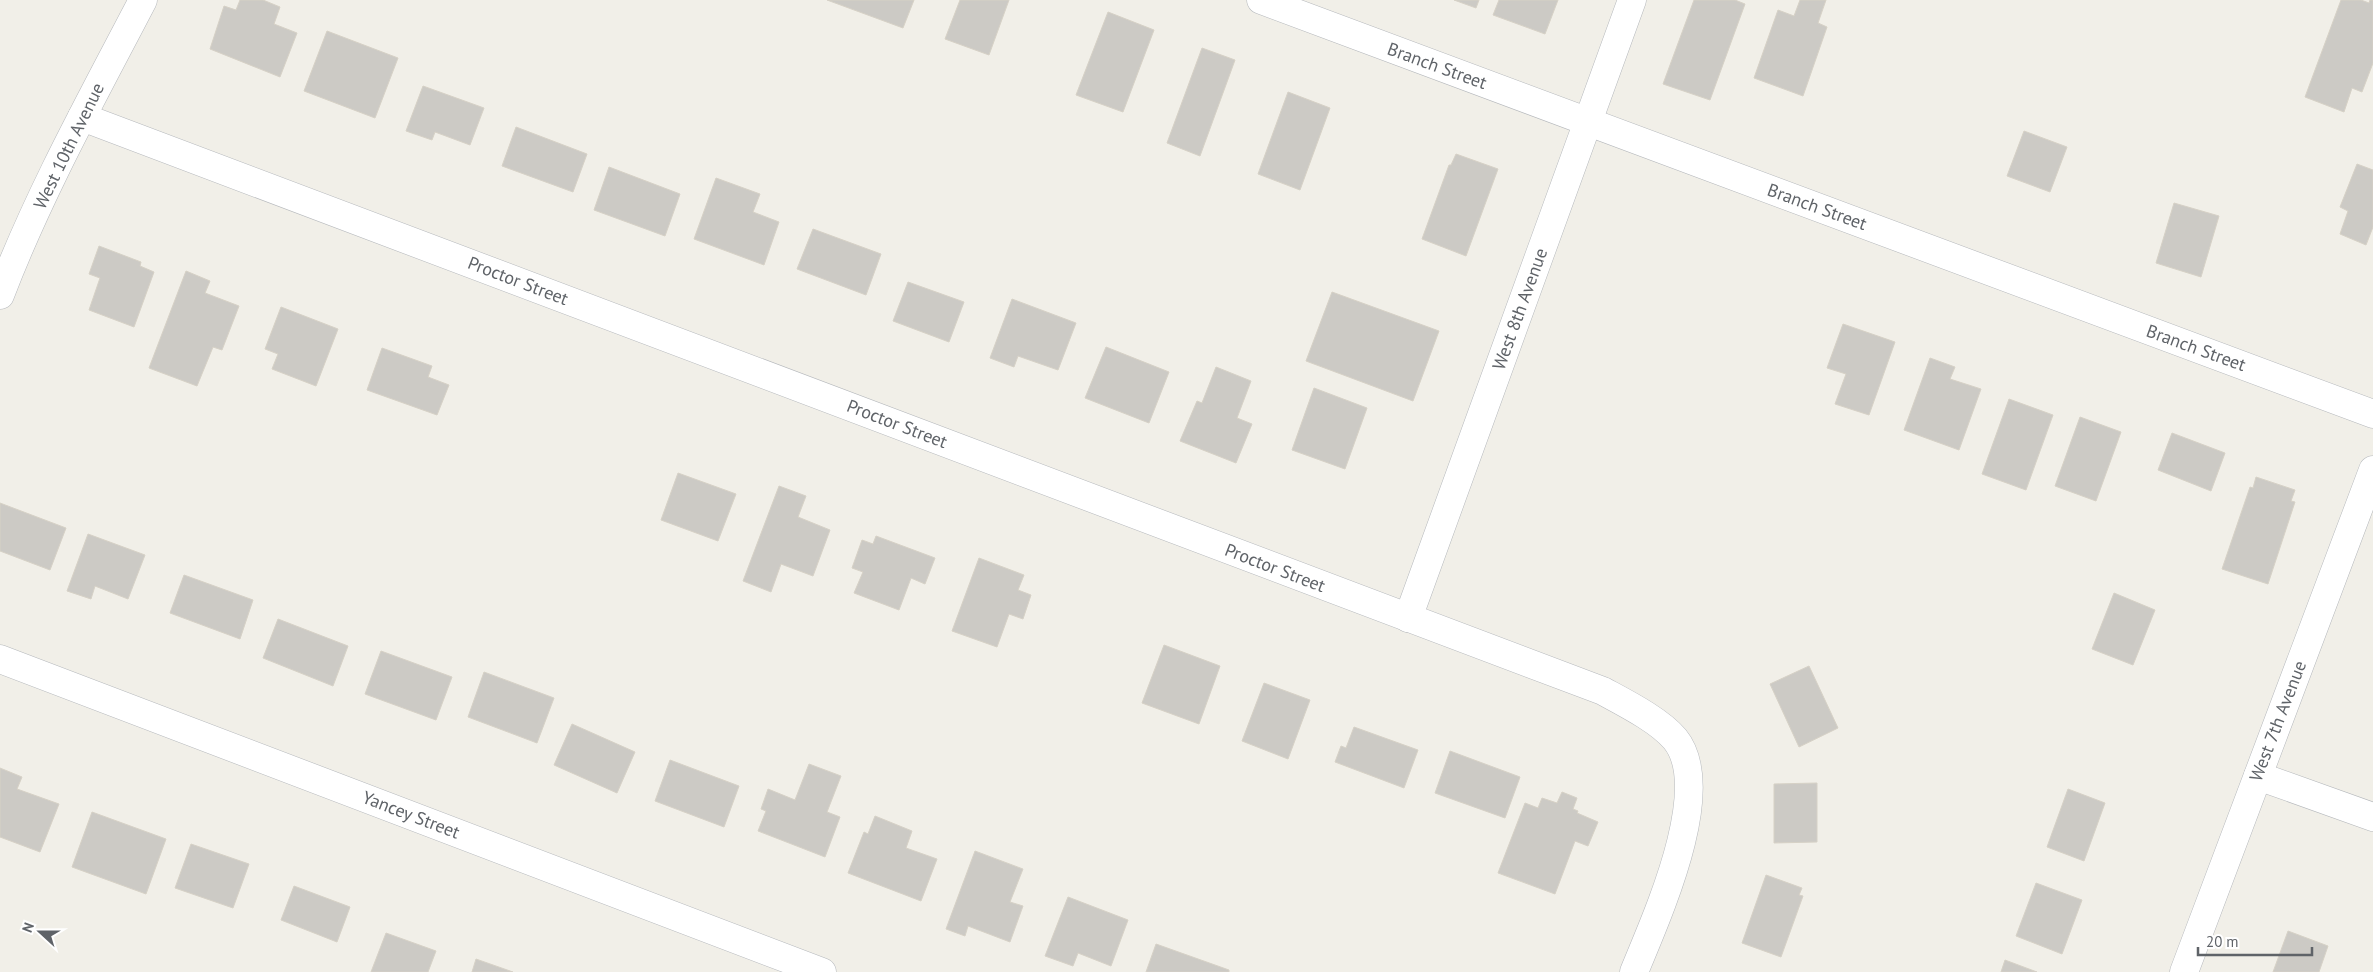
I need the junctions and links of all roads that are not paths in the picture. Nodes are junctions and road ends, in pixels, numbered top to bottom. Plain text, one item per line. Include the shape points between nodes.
1 (143, 0) edge
2 (1261, 0) edge
3 (1632, 0) edge
4 (82, 117) junction
5 (1587, 122) junction
6 (0, 295) edge
7 (2373, 414) edge
8 (2373, 470) edge
9 (1408, 618) junction
10 (0, 659) edge
11 (2258, 776) junction
12 (2373, 817) edge
13 (822, 972) edge
14 (1634, 972) edge
15 (2184, 972) edge

1 - 4 street, West 10th Avenue
2 - 5 street, Branch Street
3 - 5 street, West 8th Avenue
4 - 6 street, West 10th Avenue via 11,265
4 - 9 street, Proctor Street
5 - 7 street, Branch Street
5 - 9 street, West 8th Avenue
8 - 11 street, West 7th Avenue
9 - 14 street, Proctor Street via 1603,691 1644,714 1676,740 1688,765 1689,791 1683,841
10 - 13 street, Yancey Street
11 - 12 street
11 - 15 street, West 7th Avenue

